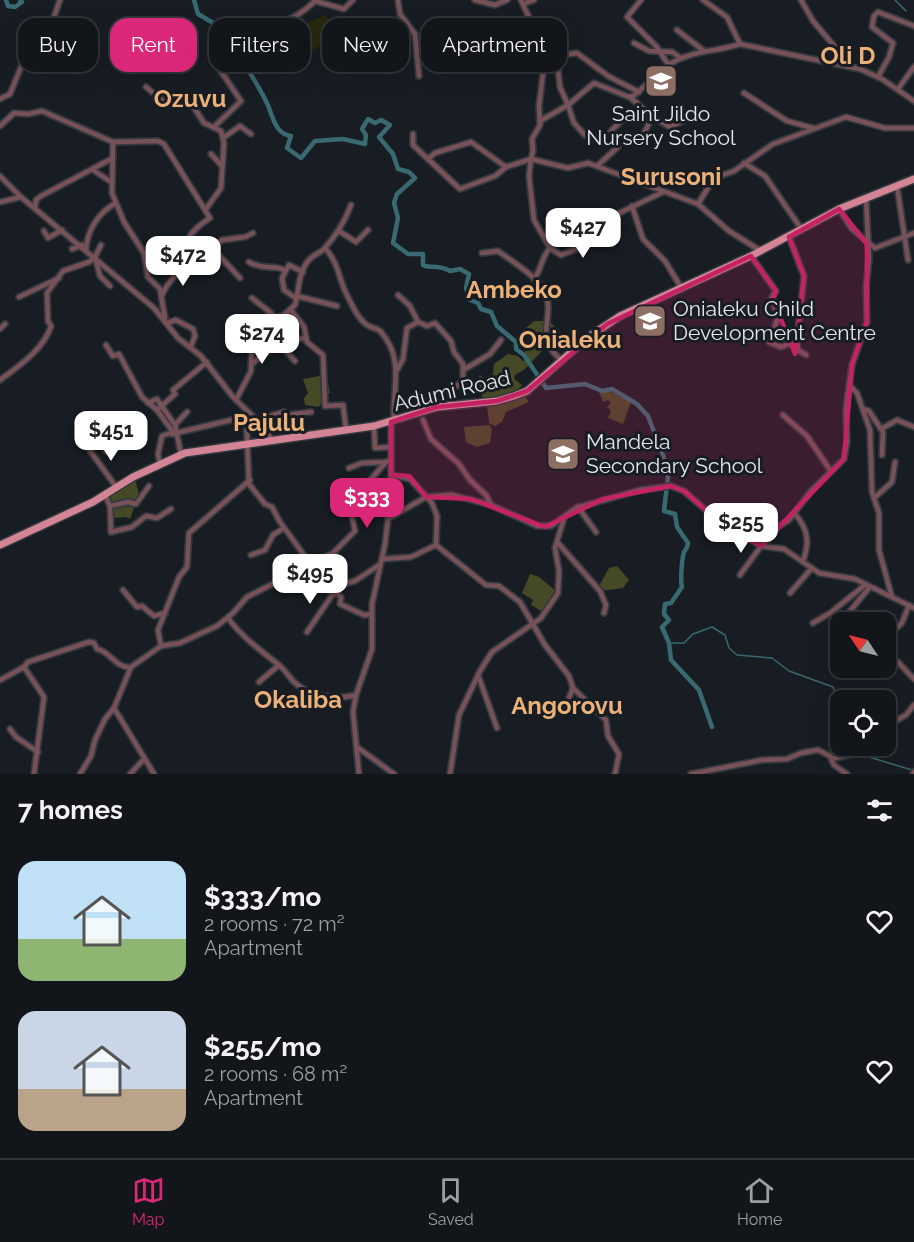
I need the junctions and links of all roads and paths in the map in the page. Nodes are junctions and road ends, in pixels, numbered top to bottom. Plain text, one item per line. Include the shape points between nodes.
1 (60, 0) edge
2 (352, 0) edge
3 (398, 0) edge
4 (475, 0) edge
5 (507, 0) edge
6 (534, 0) edge
7 (641, 0) edge
8 (703, 0) edge
9 (801, 0) edge
10 (522, 2) edge
11 (292, 18) edge
12 (529, 18) edge
13 (914, 27) edge
14 (677, 30) dead end
15 (634, 43) dead end
16 (740, 44) junction
17 (704, 51) junction
18 (661, 53) junction
19 (567, 55) edge
20 (681, 58) junction
21 (669, 64) junction
22 (914, 67) edge
23 (854, 69) junction
24 (221, 72) edge
25 (544, 72) edge
26 (558, 72) edge
27 (419, 76) dead end
28 (878, 77) junction
29 (906, 78) junction
30 (914, 81) edge
31 (146, 87) dead end
32 (898, 89) junction
33 (639, 92) junction
34 (744, 93) dead end
35 (629, 97) junction
36 (0, 99) edge
37 (914, 101) edge
38 (568, 105) junction
39 (644, 110) junction
40 (650, 115) junction
41 (685, 120) dead end
42 (540, 121) junction
43 (0, 126) edge
44 (215, 126) junction
45 (914, 128) edge
46 (816, 129) junction
47 (611, 130) dead end
48 (251, 134) dead end
49 (413, 134) dead end
50 (585, 135) dead end
51 (223, 138) junction
52 (113, 142) junction
53 (642, 143) dead end
54 (618, 147) dead end
55 (211, 154) dead end
56 (113, 159) junction
57 (428, 159) junction
58 (531, 159) junction
59 (744, 163) junction
60 (221, 165) junction
61 (597, 166) junction
62 (506, 167) junction
63 (93, 170) junction
64 (0, 176) edge
65 (914, 178) edge
66 (111, 182) junction
67 (897, 186) junction
68 (663, 192) junction
69 (21, 197) junction
70 (866, 198) junction
71 (0, 202) edge
72 (116, 202) junction
73 (698, 204) junction
74 (351, 205) dead end
75 (632, 206) junction
76 (35, 208) junction
77 (206, 209) junction
78 (839, 209) junction
79 (67, 226) dead end
80 (368, 230) dead end
81 (802, 230) junction
82 (44, 231) dead end
83 (339, 231) junction
84 (64, 232) junction
85 (253, 233) dead end
86 (914, 233) edge
87 (789, 237) junction
88 (907, 237) junction
89 (867, 244) junction
90 (81, 245) junction
91 (101, 245) dead end
92 (325, 248) junction
93 (550, 248) junction
94 (72, 249) dead end
95 (86, 250) junction
96 (214, 250) junction
97 (762, 251) junction
98 (482, 253) dead end
99 (751, 256) junction
100 (95, 257) junction
101 (908, 260) dead end
102 (249, 262) dead end
103 (185, 267) junction
104 (284, 270) junction
105 (303, 272) junction
106 (59, 278) junction
107 (240, 278) dead end
108 (534, 279) junction
109 (110, 286) dead end
110 (682, 289) junction
111 (399, 295) dead end
112 (162, 296) junction
113 (19, 297) dead end
114 (297, 297) junction
115 (252, 298) dead end
116 (337, 306) dead end
117 (291, 310) junction
118 (267, 318) junction
119 (167, 322) junction
120 (418, 322) junction
121 (5, 324) dead end
122 (0, 329) edge
123 (305, 338) junction
124 (501, 340) dead end
125 (797, 341) junction
126 (106, 345) dead end
127 (190, 346) junction
128 (282, 347) junction
129 (806, 355) dead end
130 (562, 360) junction
131 (295, 361) dead end
132 (207, 363) junction
133 (251, 365) junction
134 (465, 369) junction
135 (397, 370) junction
136 (0, 380) edge
137 (851, 387) junction
138 (236, 400) junction
139 (148, 403) junction
140 (451, 404) junction
141 (162, 405) junction
142 (863, 409) junction
143 (157, 410) junction
144 (187, 412) dead end
145 (311, 412) dead end
146 (783, 415) dead end
147 (249, 417) junction
148 (423, 420) dead end
149 (392, 421) junction
150 (261, 424) junction
151 (175, 425) junction
152 (374, 426) junction
153 (914, 427) edge
154 (346, 429) junction
155 (881, 429) junction
156 (175, 434) junction
157 (272, 441) junction
158 (248, 445) junction
159 (391, 447) junction
160 (88, 448) dead end
161 (181, 454) junction
162 (882, 455) dead end
163 (388, 461) junction
164 (895, 462) dead end
165 (160, 463) junction
166 (348, 468) dead end
167 (830, 470) junction
168 (391, 476) junction
169 (250, 480) junction
170 (149, 486) dead end
171 (117, 488) junction
172 (493, 494) dead end
173 (105, 495) junction
174 (486, 495) junction
175 (426, 497) junction
176 (874, 498) junction
177 (490, 505) junction
178 (110, 506) junction
179 (578, 507) junction
180 (171, 509) dead end
181 (795, 514) junction
182 (564, 518) junction
183 (388, 519) junction
184 (284, 528) junction
185 (596, 532) dead end
186 (558, 543) junction
187 (0, 545) edge
188 (436, 545) junction
189 (760, 546) junction
190 (251, 555) dead end
191 (803, 561) junction
192 (381, 562) junction
193 (309, 565) junction
194 (812, 568) junction
195 (740, 575) dead end
196 (867, 586) junction
197 (123, 590) dead end
198 (790, 593) dead end
199 (333, 595) junction
200 (892, 597) junction
201 (911, 607) edge
202 (848, 612) edge
203 (165, 613) junction
204 (604, 613) dead end
205 (371, 614) junction
206 (228, 618) junction
207 (813, 623) dead end
208 (532, 625) junction
209 (896, 628) edge
210 (308, 632) dead end
211 (161, 646) junction
212 (896, 662) edge
213 (279, 665) junction
214 (24, 667) junction
215 (131, 667) junction
216 (478, 675) junction
217 (914, 679) edge
218 (0, 680) edge
219 (259, 682) dead end
220 (573, 688) junction
221 (356, 695) junction
222 (914, 705) edge
223 (114, 708) junction
224 (565, 708) dead end
225 (896, 721) edge
226 (497, 728) dead end
227 (10, 729) dead end
228 (357, 747) junction
229 (38, 752) junction
230 (844, 756) edge
231 (144, 759) junction
232 (831, 759) junction
233 (34, 774) edge
234 (80, 774) edge
235 (130, 774) edge
236 (154, 774) edge
237 (359, 774) edge
238 (394, 774) edge
239 (450, 774) edge
240 (615, 774) edge
241 (692, 774) edge
242 (847, 774) edge

1 - 36 street via 44,45 21,67 10,94
2 - 11 street via 345,9 315,1
3 - 27 street via 400,14 415,34
4 - 5 street via 495,5
6 - 10 street
7 - 18 street via 627,17
8 - 16 street via 727,16
9 - 23 street via 813,21
10 - 12 street
13 - 28 street via 878,12 873,16 874,29 893,44
14 - 17 street
15 - 18 street
16 - 17 street
16 - 23 street
17 - 20 street
18 - 20 street via 672,52
18 - 21 street
19 - 33 street via 577,54
20 - 21 street
21 - 33 street
22 - 29 street
23 - 28 street
24 - 44 street via 241,101
25 - 42 street
26 - 38 street
28 - 32 street
29 - 30 street
29 - 32 street
31 - 44 street via 168,105 182,100 195,109 204,123
32 - 37 street
33 - 35 street
34 - 46 street via 787,121
35 - 38 street via 594,83
35 - 39 street
38 - 42 street
38 - 50 street via 574,123
39 - 40 street
39 - 47 street via 638,117 628,114
40 - 41 street via 670,127
40 - 53 street
42 - 58 street via 532,139
43 - 52 street via 14,113 42,111
44 - 51 street
45 - 46 street via 885,128 851,116
46 - 59 street via 773,144
48 - 51 street via 240,126
49 - 57 street via 413,145
51 - 60 street
52 - 56 street
52 - 77 street via 164,144
54 - 61 street
55 - 60 street
56 - 63 street
56 - 66 street
57 - 62 street via 435,153 471,142
57 - 62 street via 460,189 495,176
58 - 61 street via 568,168 585,162
58 - 62 street
58 - 93 street via 529,176 536,226
59 - 73 street via 713,178
59 - 81 street via 764,175
60 - 77 street via 220,192
61 - 68 street
63 - 66 street
63 - 76 street via 41,195
64 - 69 street
65 - 67 main road, Adumi Road
66 - 72 street
67 - 70 main road, Adumi Road
67 - 88 street
68 - 73 street
68 - 75 street
69 - 71 street
69 - 76 street
70 - 78 main road, Adumi Road
70 - 89 street
72 - 95 street via 104,210 91,228
72 - 112 street via 144,253 148,277
73 - 97 street via 729,231
74 - 83 street
75 - 93 street via 605,222 577,249 561,255
75 - 110 street via 643,239 665,261
76 - 84 street
77 - 103 street via 210,218 198,225 184,245
78 - 81 main road, Adumi Road
78 - 89 street via 847,224
79 - 84 street
80 - 83 street via 356,242
81 - 87 main road, Adumi Road
82 - 84 street via 48,238
83 - 92 street
84 - 90 street
85 - 96 street via 222,240
86 - 88 street
87 - 97 main road, Adumi Road
87 - 125 street via 804,276
88 - 89 street via 879,248
88 - 101 street
89 - 137 street via 867,322 853,361
90 - 94 street
90 - 95 street
91 - 100 street
92 - 105 street via 309,260
92 - 135 street via 338,265 356,312 387,341
93 - 108 street
95 - 100 street
96 - 103 street
96 - 107 street
97 - 99 main road, Adumi Road
98 - 108 street via 497,251
99 - 110 main road, Adumi Road
99 - 125 street via 776,291 772,297 778,318 769,342 781,347
100 - 106 street via 63,271
100 - 109 street via 100,276
100 - 119 street
102 - 104 street via 261,268
103 - 112 street
104 - 105 street via 290,265
104 - 114 street via 282,286
105 - 114 street
106 - 113 street
106 - 136 street via 47,293 49,334 25,363
108 - 130 street via 546,294 546,338
110 - 130 main road, Adumi Road via 613,320
111 - 120 street
112 - 119 street
114 - 116 street
114 - 117 street
115 - 118 street via 272,312
117 - 118 street via 283,316
117 - 123 street via 304,327
118 - 133 street via 252,342
119 - 127 street via 178,338
119 - 127 street via 176,320 193,330 195,336
120 - 134 street via 427,326 435,323 452,343
120 - 135 street via 407,328 403,359
121 - 122 street
123 - 128 street
123 - 154 street via 323,356 325,406 343,405
124 - 134 street via 490,354
125 - 129 street via 798,350
126 - 139 street via 113,356 119,354
127 - 132 street
128 - 131 street
128 - 133 street via 260,355
130 - 140 main road, Adumi Road via 527,391 504,400
132 - 138 street
132 - 141 street via 173,390 175,394
133 - 138 street
134 - 140 street via 462,383 449,392
135 - 149 street
137 - 142 street
137 - 167 street via 846,408 846,451 843,461
138 - 147 street
139 - 141 street via 157,399
139 - 143 street
140 - 149 main road, Adumi Road
141 - 143 street
141 - 151 street
142 - 155 street via 869,411
142 - 176 street via 870,430
143 - 156 street
144 - 151 street
145 - 150 street via 284,412
146 - 167 street via 807,436
147 - 150 street
147 - 156 street
147 - 158 street
148 - 174 street via 430,439
149 - 152 main road, Adumi Road
149 - 159 street
150 - 157 street
151 - 156 street
152 - 154 main road, Adumi Road
152 - 159 street via 375,448
153 - 155 street via 897,420
154 - 157 main road, Adumi Road
155 - 162 street
156 - 161 street
156 - 165 street via 162,436
157 - 158 main road, Adumi Road
158 - 161 main road, Adumi Road
158 - 169 street
159 - 163 street
160 - 171 street
161 - 165 main road, Adumi Road
163 - 166 street
163 - 168 street
163 - 193 street via 352,501 355,531 333,553
164 - 176 street via 892,482
165 - 171 main road, Adumi Road
167 - 181 street
168 - 175 street via 406,476
168 - 183 street
169 - 184 street via 249,484 272,507
169 - 203 street via 189,533 187,567
170 - 178 street via 136,504
171 - 173 main road, Adumi Road
172 - 174 street
173 - 178 street
173 - 187 main road, Adumi Road
174 - 177 street
175 - 177 street via 452,495
175 - 183 street
175 - 188 street via 436,509
176 - 200 street via 879,513 881,560
177 - 182 street via 542,526 554,525
178 - 180 street via 110,529 115,533 146,516 157,518
179 - 182 street
179 - 185 street
179 - 189 street via 669,486 684,491 725,528
181 - 189 street
181 - 191 street via 808,538
182 - 186 street
183 - 192 street
184 - 190 street via 273,535 265,550
184 - 193 street
186 - 204 street via 600,591 606,606
186 - 208 street via 558,593
188 - 192 street via 411,557
188 - 208 street via 486,585 499,586 514,597
189 - 191 street via 784,549
189 - 195 street
191 - 194 street
192 - 199 street via 354,581 339,585
192 - 205 street
193 - 199 street
193 - 206 street via 247,597
194 - 196 street
194 - 198 street
196 - 200 street
196 - 202 street
196 - 207 street
197 - 203 street via 137,607 142,606 154,616
199 - 205 street via 341,597 340,604 346,608
199 - 210 street
200 - 201 street
201 - 209 street
203 - 211 street via 158,630
205 - 221 street via 372,649
206 - 211 street via 180,643
206 - 213 street via 240,634
208 - 216 street via 492,652
208 - 220 street via 563,667
211 - 215 street
212 - 217 street
213 - 219 street
213 - 221 street via 300,686 324,697
214 - 215 street via 28,662 92,642 122,666
214 - 218 street
214 - 229 street via 44,697
215 - 223 street
216 - 226 street
216 - 239 street via 459,715
220 - 224 street
220 - 240 street via 606,720 608,736 619,754
221 - 228 street via 353,712
222 - 225 street
223 - 231 street
223 - 234 street
227 - 229 street
228 - 237 street
228 - 238 street
229 - 233 street
230 - 232 street
231 - 235 street
231 - 236 street
232 - 241 street via 811,750 788,759 722,766
232 - 242 street

